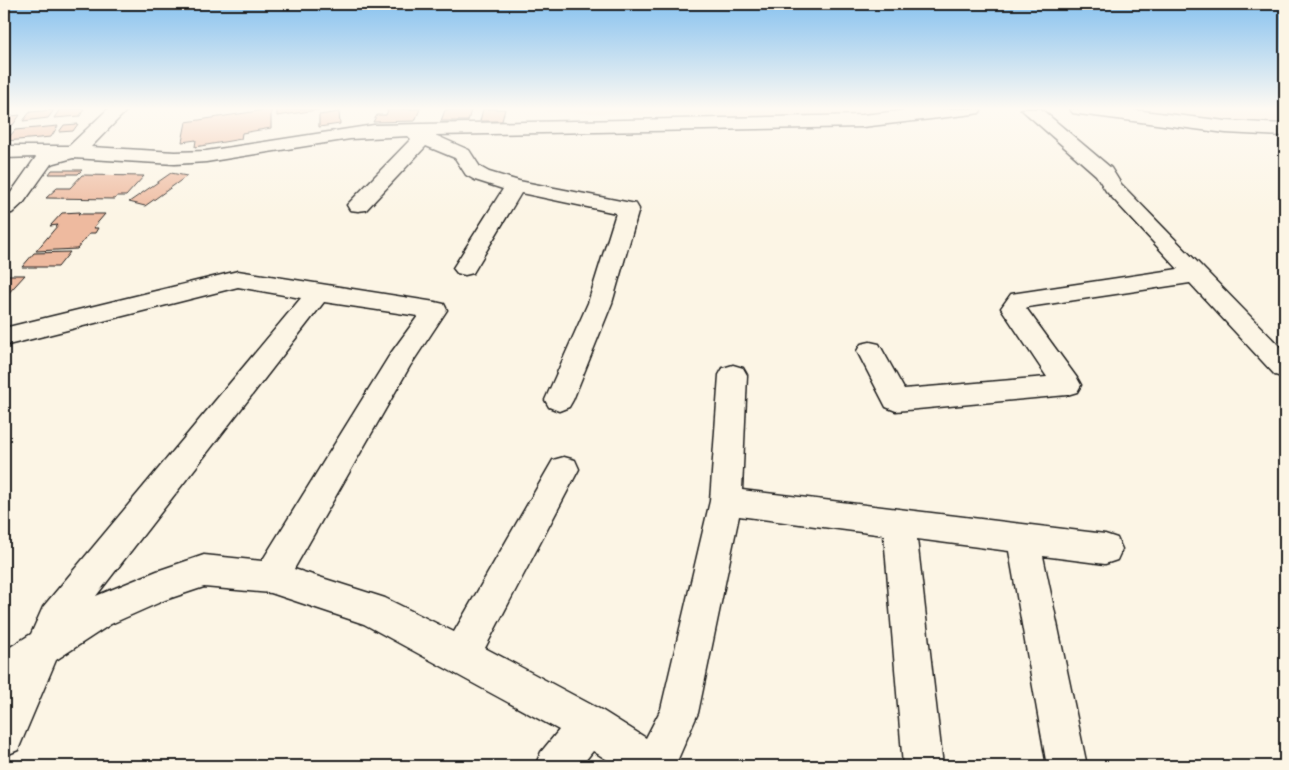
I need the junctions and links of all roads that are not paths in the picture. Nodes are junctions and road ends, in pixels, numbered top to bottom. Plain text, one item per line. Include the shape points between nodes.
1 (82, 145) edge
2 (273, 145) edge
3 (407, 145) edge
4 (441, 145) edge
5 (1072, 145) edge
6 (75, 151) junction
7 (4, 152) edge
8 (515, 186) junction
9 (358, 205) dead end
10 (4, 208) edge
11 (465, 268) dead end
12 (1197, 274) junction
13 (318, 293) junction
14 (4, 337) edge
15 (870, 351) dead end
16 (1285, 368) edge
17 (733, 375) dead end
18 (559, 400) dead end
19 (564, 469) dead end
20 (726, 501) junction
21 (899, 523) junction
22 (1022, 538) junction
23 (1105, 549) dead end
24 (271, 577) junction
25 (44, 646) junction
26 (461, 655) junction
27 (4, 672) edge
28 (589, 725) junction
29 (4, 736) edge
30 (555, 766) edge
31 (653, 766) edge
32 (923, 766) edge
33 (1067, 766) edge

1 - 6 street
2 - 6 street via 181,158
3 - 9 street
4 - 8 street via 462,154 473,171
5 - 12 street via 1104,172 1113,187
6 - 7 street
6 - 10 street via 44,160 17,198
8 - 11 street
8 - 18 street via 628,209 600,303
12 - 15 street via 1020,300 1013,308 1067,385 896,400
12 - 16 street
13 - 14 street via 238,279
13 - 24 street via 435,310 400,360
13 - 25 street via 56,618
17 - 20 street
19 - 26 street
20 - 21 street
20 - 31 street via 679,713
21 - 22 street
21 - 32 street
22 - 23 street
22 - 33 street
24 - 25 street via 204,571 99,612
24 - 26 street via 373,610
25 - 27 street
25 - 29 street
26 - 28 street
28 - 30 street
28 - 31 street

